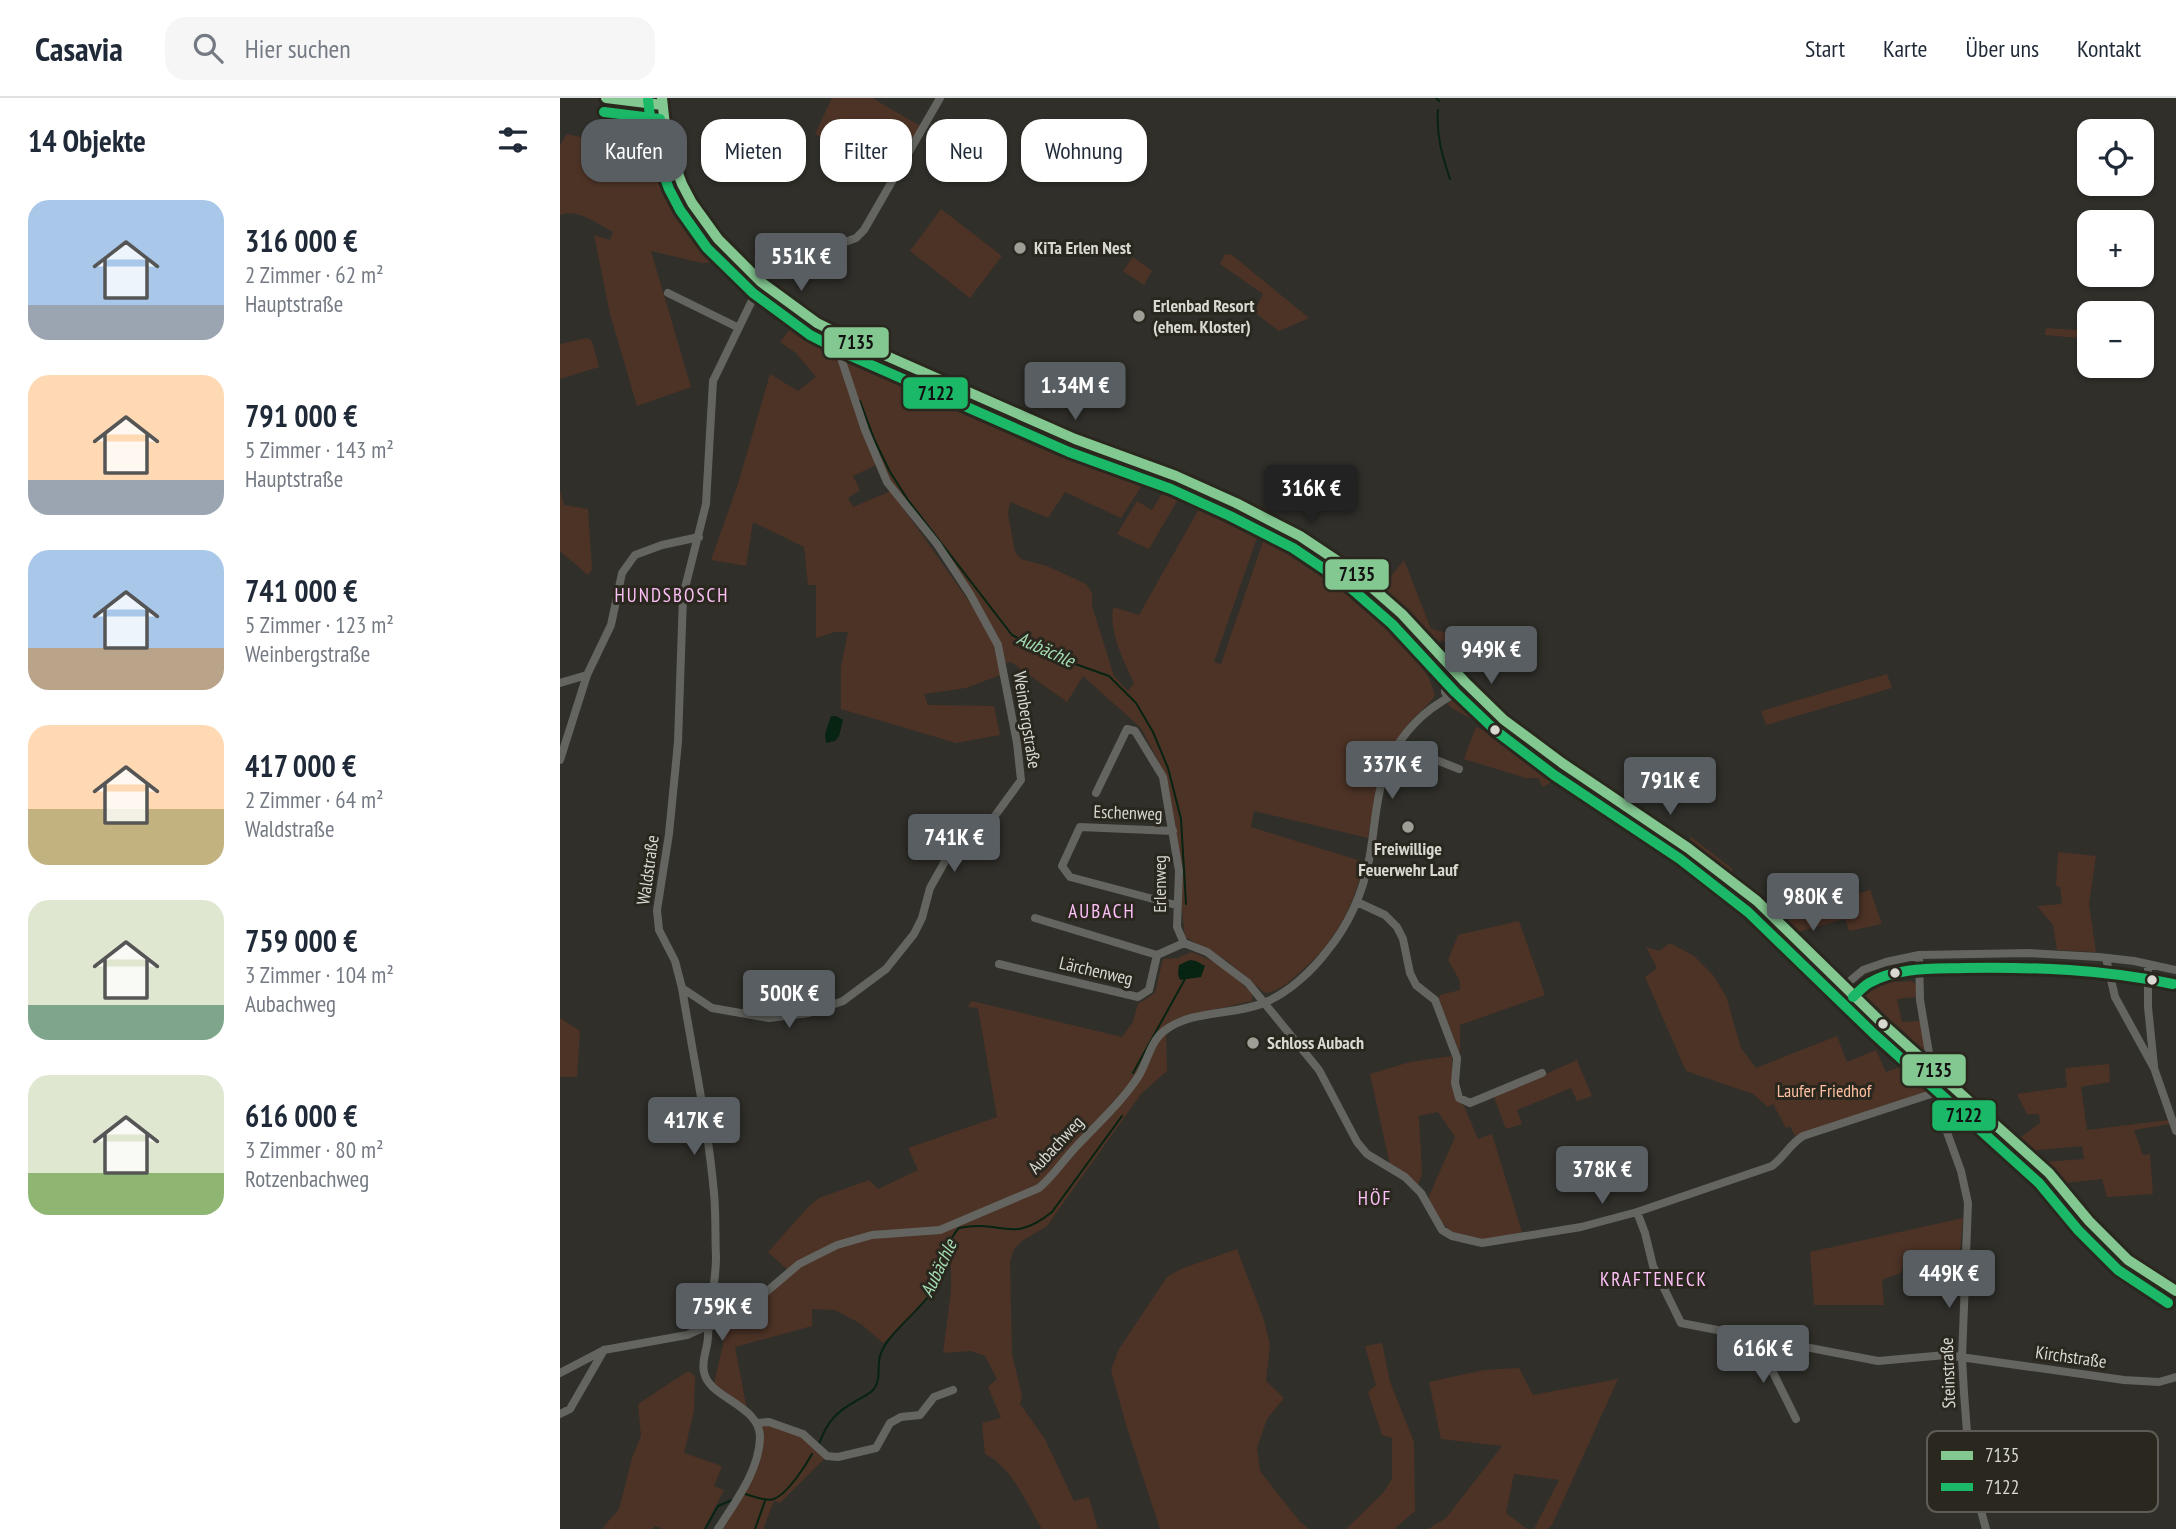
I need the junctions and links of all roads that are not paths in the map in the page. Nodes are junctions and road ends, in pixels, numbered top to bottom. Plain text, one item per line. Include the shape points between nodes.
1 (608, 98) edge
2 (940, 98) edge
3 (662, 102) edge
4 (752, 273) junction
5 (760, 284) junction
6 (668, 293) dead end
7 (737, 327) junction
8 (836, 332) junction
9 (699, 537) junction
10 (1440, 655) junction
11 (587, 675) junction
12 (1465, 682) junction
13 (560, 683) edge
14 (1446, 692) junction
15 (1440, 702) junction
16 (1398, 745) junction
17 (560, 760) edge
18 (1460, 769) dead end
19 (1096, 793) dead end
20 (1173, 831) junction
21 (1357, 902) junction
22 (1176, 905) junction
23 (1035, 918) dead end
24 (1184, 943) junction
25 (1157, 955) junction
26 (1919, 955) junction
27 (2106, 958) junction
28 (999, 964) dead end
29 (2148, 964) junction
30 (2176, 970) edge
31 (1844, 986) junction
32 (682, 988) junction
33 (1265, 1003) junction
34 (1926, 1064) junction
35 (2154, 1068) junction
36 (1542, 1073) dead end
37 (1949, 1084) junction
38 (1941, 1093) junction
39 (2176, 1131) edge
40 (1637, 1212) junction
41 (2176, 1291) edge
42 (710, 1326) junction
43 (1756, 1338) junction
44 (604, 1350) junction
45 (1962, 1358) junction
46 (560, 1373) edge
47 (2176, 1377) edge
48 (953, 1390) dead end
49 (560, 1415) edge
50 (1796, 1419) dead end
51 (757, 1423) junction
52 (1967, 1431) edge
53 (1981, 1512) edge
54 (718, 1529) edge
55 (1986, 1529) edge

1 - 3 main road
2 - 4 street via 856,238 806,245
3 - 4 main road via 667,144 692,203 718,239
4 - 5 main road
5 - 7 street, Waldstraße
5 - 8 main road
6 - 7 street
7 - 9 street, Waldstraße via 713,381 706,504
8 - 10 main road via 1075,439 1176,476 1266,517 1380,593
8 - 32 street, Weinbergstraße via 869,441 887,482 937,544 999,645 1021,780 986,828 953,847 930,888 914,934 886,969 843,1001 809,1013 769,1018 712,1008
9 - 11 street via 635,555 622,573 611,625
9 - 32 street, Waldstraße via 683,596 677,753 657,910 659,930
10 - 12 main road
10 - 14 main road
11 - 13 street
11 - 17 street
12 - 14 street
12 - 15 street, Aubachweg
12 - 31 main road via 1529,739 1732,880
14 - 15 street, Aubachweg
15 - 16 street, Aubachweg via 1408,729
16 - 18 street
16 - 21 street, Aubachweg via 1385,770
19 - 20 street, Erlenweg via 1127,729 1135,731 1163,777
20 - 22 street, Erlenweg via 1179,871
20 - 22 street, Eschenweg via 1080,827 1062,866 1070,877
21 - 33 street, Aubachweg via 1327,952
21 - 36 street via 1397,926 1410,973 1416,985 1435,1000 1457,1058 1459,1098 1471,1103
22 - 24 street, Erlenweg via 1177,927
23 - 25 street
24 - 25 street
24 - 33 street via 1227,965
25 - 28 street, Lärchenweg via 1149,990 1138,997
26 - 27 street via 2028,953
26 - 31 street via 1863,970
26 - 34 street via 1920,1000 1929,1053
27 - 29 street
27 - 35 street via 2115,997
29 - 30 street
29 - 35 street
31 - 34 main road
32 - 42 street, Waldstraße via 714,1194 716,1262
33 - 40 street via 1319,1070 1357,1142 1367,1154 1405,1177 1421,1193 1442,1230 1452,1236 1482,1243 1581,1227
33 - 42 street, Aubachweg via 1197,1018 1163,1032 1118,1104 1039,1188 940,1230 872,1235 837,1245 800,1264 758,1299
34 - 37 main road
35 - 39 street
37 - 38 street
37 - 41 main road via 2049,1173 2128,1261
38 - 40 street via 1802,1136 1772,1166
38 - 45 street, Steinstraße via 1940,1110 1968,1203
40 - 43 street, Kirchstraße via 1653,1266 1681,1323
42 - 44 street via 687,1335
42 - 51 street, Waldstraße via 703,1356 705,1377
43 - 45 street, Kirchstraße via 1878,1361 1946,1355
43 - 50 street
44 - 46 street
44 - 49 street via 570,1409
45 - 47 street, Kirchstraße via 2124,1380 2159,1382
45 - 52 street, Steinstraße
48 - 51 street via 934,1397 920,1415 890,1423 876,1448 838,1457 827,1456 803,1434 769,1422
51 - 54 street via 760,1442 754,1464
53 - 55 street, Steinstraße

